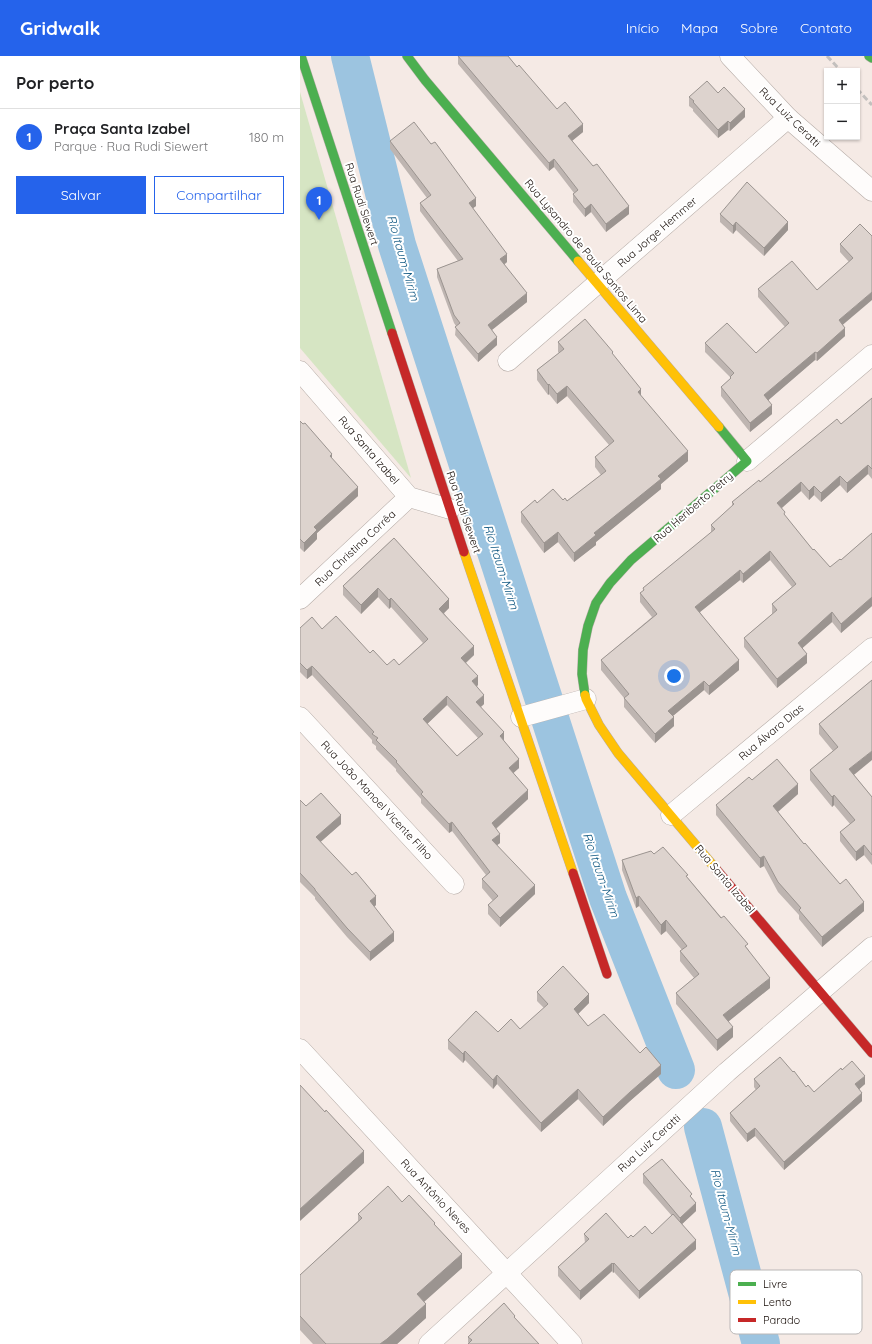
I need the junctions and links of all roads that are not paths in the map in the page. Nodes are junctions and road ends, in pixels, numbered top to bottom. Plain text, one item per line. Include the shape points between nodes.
1 (301, 56) edge
2 (407, 56) edge
3 (730, 56) edge
4 (869, 56) edge
5 (872, 58) edge
6 (788, 118) junction
7 (872, 191) edge
8 (598, 283) junction
9 (872, 355) edge
10 (508, 361) dead end
11 (300, 371) edge
12 (747, 461) junction
13 (409, 497) junction
14 (450, 509) junction
15 (300, 600) edge
16 (872, 648) edge
17 (586, 699) junction
18 (300, 717) edge
19 (521, 717) junction
20 (671, 815) junction
21 (454, 884) dead end
22 (872, 947) edge
23 (607, 974) dead end
24 (820, 991) junction
25 (300, 1049) edge
26 (872, 1053) edge
27 (506, 1273) junction
28 (430, 1344) edge
29 (572, 1344) edge

1 - 14 street, Rua Rudi Siewert
2 - 8 street, Rua Lysandro de Paula Santos Lima
3 - 6 street, Rua Luiz Ceratti
4 - 5 street
6 - 7 street, Rua Luiz Ceratti
6 - 8 street, Rua Jorge Hemmer
8 - 10 street, Rua Jorge Hemmer
8 - 12 street, Rua Lysandro de Paula Santos Lima
9 - 12 street, Rua Heriberto Petry
11 - 13 street, Rua Santa Izabel
12 - 17 street, Rua Heriberto Petry via 631,560 596,603 583,650 582,674
13 - 14 street
13 - 15 street, Rua Christina Corrêa
14 - 19 street, Rua Rudi Siewert
16 - 20 street, Rua Álvaro Dias
17 - 19 street
17 - 20 street, Rua Santa Izabel via 599,725 618,753
18 - 21 street, Rua João Manoel Vicente Filho
19 - 23 street, Rua Rudi Siewert
20 - 24 street, Rua Santa Izabel
22 - 24 street, Rua Luiz Ceratti
24 - 26 street, Rua Santa Izabel
24 - 27 street, Rua Luiz Ceratti via 721,1077
25 - 27 street, Rua Antônio Neves
27 - 28 street, Rua Luiz Ceratti
27 - 29 street, Rua Antônio Neves

